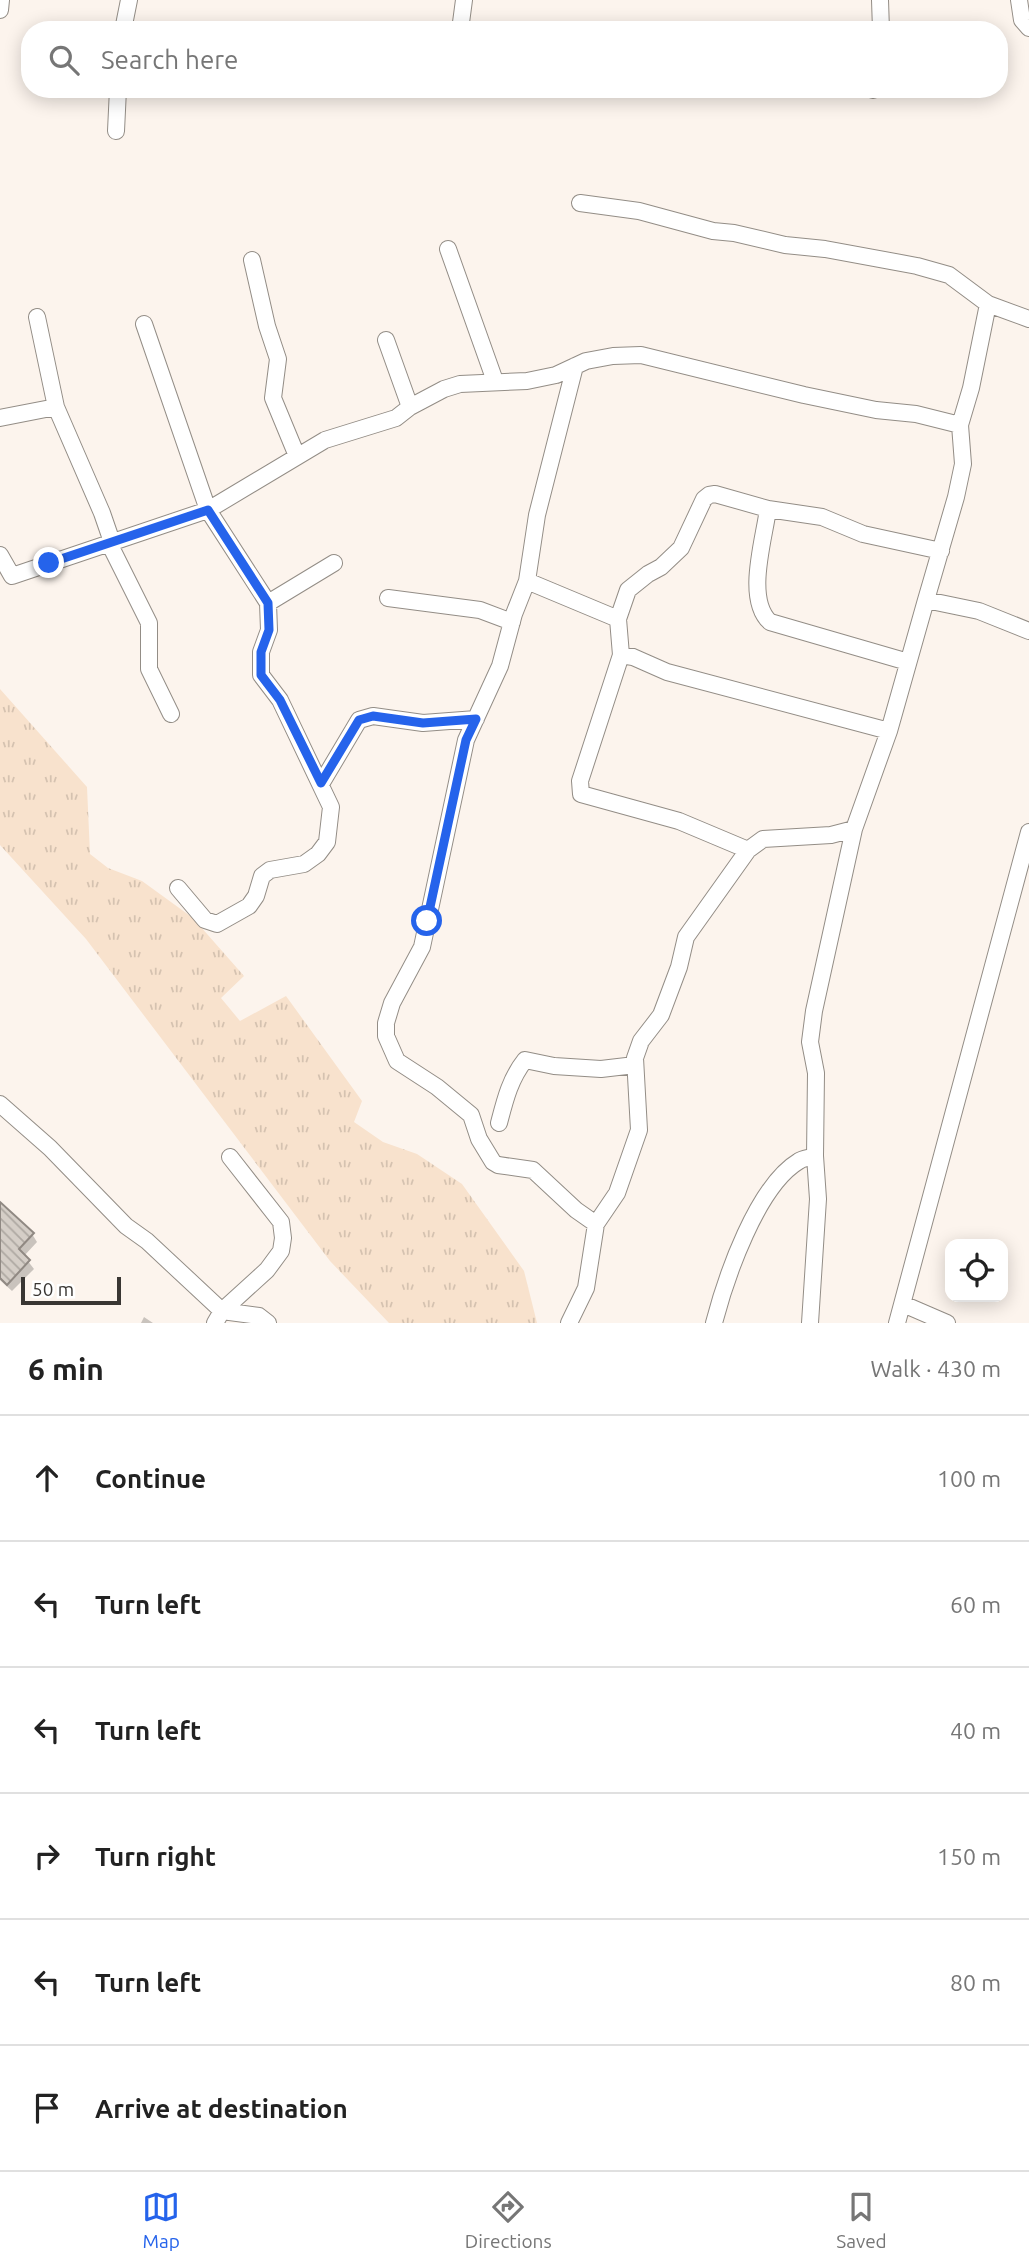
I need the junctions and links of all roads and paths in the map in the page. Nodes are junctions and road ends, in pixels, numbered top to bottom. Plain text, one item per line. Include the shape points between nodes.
1 (1, 0) edge
2 (129, 0) edge
3 (464, 0) edge
4 (880, 0) edge
5 (1019, 0) edge
6 (0, 10) edge
7 (125, 21) edge
8 (461, 21) edge
9 (881, 21) edge
10 (1029, 28) edge
11 (118, 98) edge
12 (116, 131) dead end
13 (580, 203) dead end
14 (448, 248) dead end
15 (252, 260) dead end
16 (988, 304) junction
17 (37, 317) dead end
18 (1029, 319) edge
19 (144, 324) dead end
20 (387, 340) dead end
21 (575, 366) junction
22 (495, 381) junction
23 (56, 407) junction
24 (410, 407) junction
25 (0, 418) edge
26 (960, 425) junction
27 (297, 456) junction
28 (768, 509) junction
29 (208, 510) junction
30 (110, 542) junction
31 (941, 551) junction
32 (0, 555) edge
33 (334, 563) dead end
34 (6, 579) edge
35 (527, 581) junction
36 (388, 598) dead end
37 (926, 600) junction
38 (268, 603) junction
39 (618, 619) junction
40 (512, 622) junction
41 (1029, 631) edge
42 (621, 655) junction
43 (908, 662) junction
44 (171, 714) dead end
45 (476, 719) junction
46 (889, 731) junction
47 (321, 783) junction
48 (855, 829) junction
49 (1029, 832) edge
50 (748, 850) junction
51 (178, 888) dead end
52 (635, 1065) junction
53 (0, 1104) edge
54 (499, 1124) dead end
55 (815, 1156) junction
56 (230, 1157) dead end
57 (596, 1224) junction
58 (904, 1304) junction
59 (219, 1317) edge
60 (268, 1323) edge
61 (569, 1323) edge
62 (714, 1323) edge
63 (810, 1323) edge
64 (897, 1323) edge
65 (947, 1323) edge

1 - 6 street
2 - 7 street
3 - 8 street
4 - 9 street
5 - 10 street via 1022,20
11 - 12 street
13 - 16 street via 639,211 785,245 917,266 949,275
14 - 22 street
15 - 27 street via 278,359 274,404
16 - 18 street
16 - 26 street
17 - 23 street
19 - 29 street
20 - 24 street
21 - 22 street via 527,381
21 - 26 street via 613,356 641,355 804,395
21 - 35 street via 537,515
22 - 24 street via 444,388
23 - 25 street
23 - 30 street
24 - 27 street via 396,418 334,437
26 - 31 street via 963,464
27 - 29 street
28 - 31 street via 822,517 863,534
28 - 39 street via 709,495 681,548 628,590
28 - 43 street via 757,588 767,620
29 - 30 street
29 - 38 street
30 - 34 street
30 - 44 street via 149,623 149,669
31 - 37 street
32 - 34 street
33 - 38 street
35 - 39 street
35 - 40 street
36 - 40 street via 480,610
37 - 41 street via 979,611
37 - 43 street
38 - 47 street via 269,630 261,652 261,675 280,700
39 - 42 street
40 - 45 street via 500,666
42 - 46 street via 667,673
42 - 50 street via 580,781 581,794 678,821
43 - 46 street
45 - 47 street via 423,723 373,716 359,720
45 - 57 street via 466,740 422,947 392,1003 386,1035 397,1061 471,1115 493,1162 533,1170
46 - 48 street
47 - 51 street via 331,807 327,842 304,864 270,870 262,876 249,906 217,924 205,920
48 - 50 street via 763,839
48 - 55 street via 811,1032 816,1073
49 - 58 street
50 - 52 street via 686,937 661,1015 642,1041
52 - 54 street via 601,1069 526,1060 516,1072
52 - 57 street via 639,1130 617,1193
53 - 59 street via 147,1241
55 - 62 street via 800,1160 763,1202 747,1230
55 - 63 street via 818,1199
56 - 59 street via 281,1222 284,1238 267,1270
57 - 61 street via 586,1288
58 - 64 street
58 - 65 street
59 - 60 street via 259,1316

